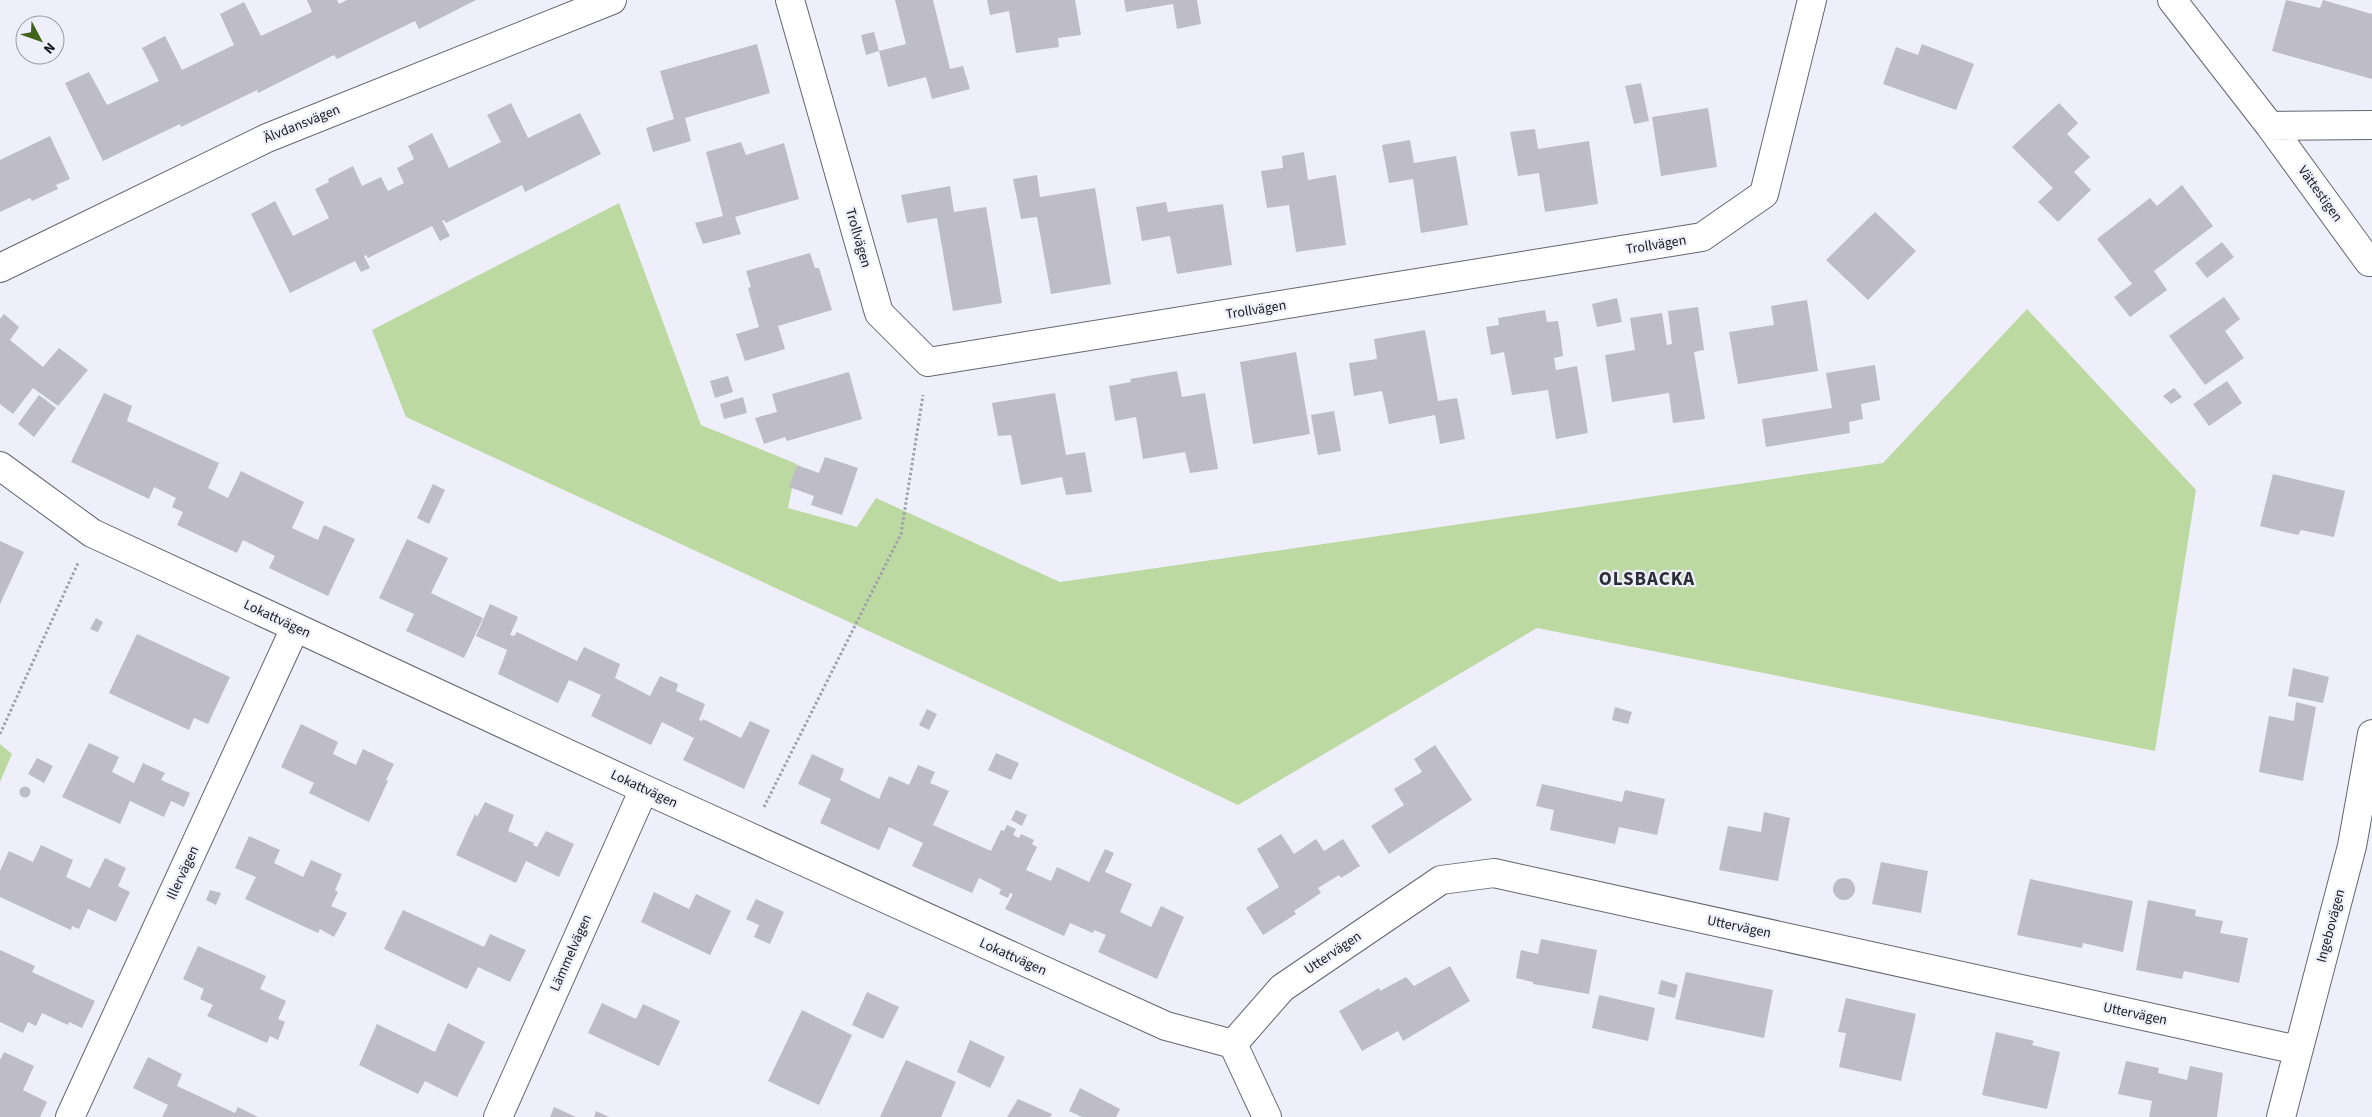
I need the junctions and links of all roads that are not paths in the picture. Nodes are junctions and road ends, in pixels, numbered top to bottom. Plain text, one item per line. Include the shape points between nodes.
1 (612, 0) edge
2 (790, 0) edge
3 (1812, 0) edge
4 (2172, 0) edge
5 (2372, 125) edge
6 (2270, 126) junction
7 (2371, 265) edge
8 (0, 268) edge
9 (0, 466) edge
10 (295, 628) junction
11 (2372, 734) edge
12 (644, 789) junction
13 (2362, 848) edge
14 (1233, 1044) junction
15 (2298, 1050) junction
16 (70, 1117) edge
17 (498, 1117) edge
18 (1267, 1117) edge
19 (2280, 1117) edge

1 - 8 street, Älvdansvägen via 267,138
2 - 3 street, Trollvägen via 879,313 928,362 1702,237 1764,194
4 - 6 street, Vättestigen
5 - 6 street
6 - 7 street, Vättestigen
9 - 10 street, Lokattvägen via 92,533
10 - 12 street, Lokattvägen
10 - 16 street, Illervägen
11 - 13 street, Ingebovägen
12 - 14 street, Lokattvägen via 1166,1026
12 - 17 street, Lämmelvägen
13 - 15 street, Ingebovägen
14 - 15 street, Uttervägen via 1282,988 1441,880 1494,873
14 - 18 street
15 - 19 street, Ingebovägen

